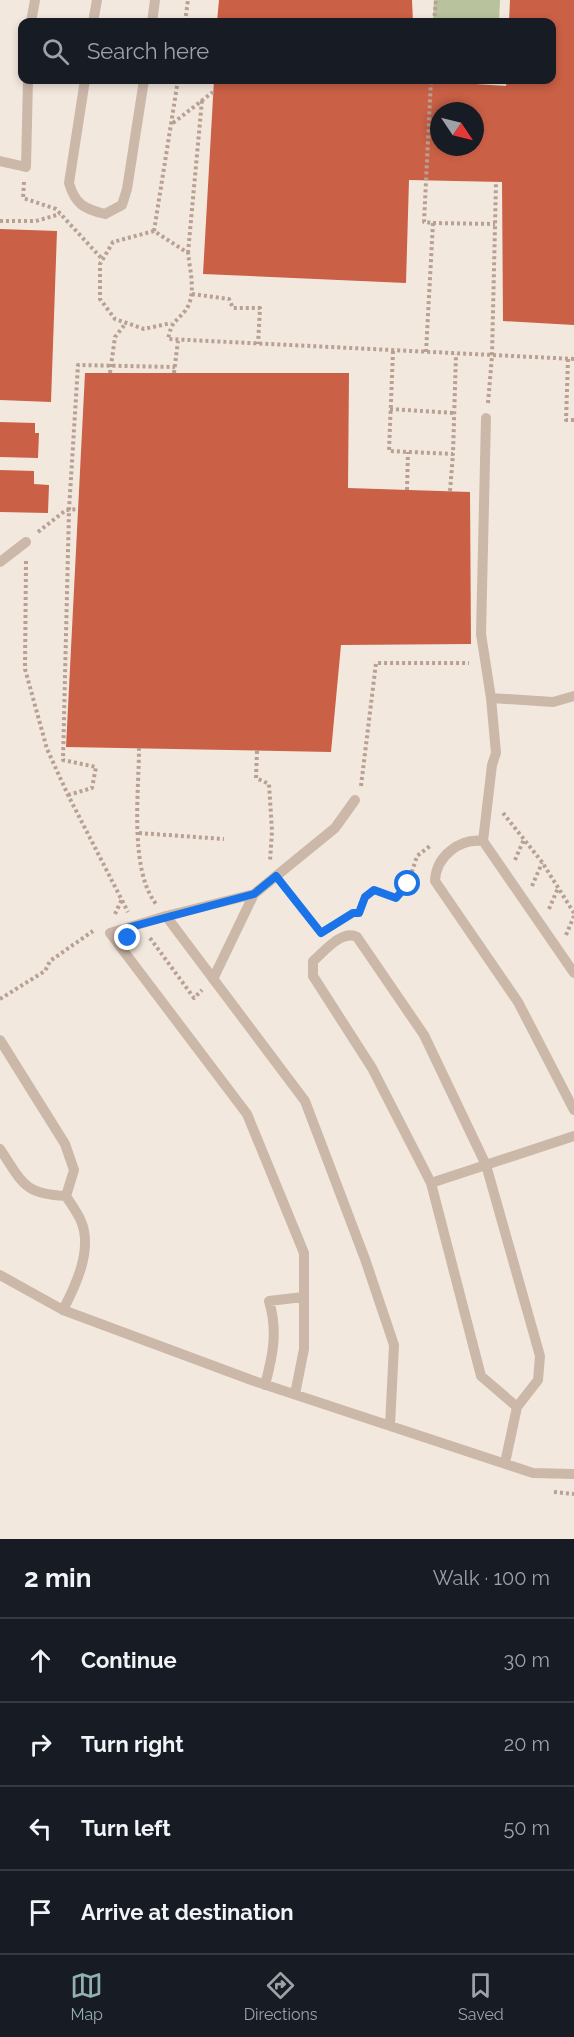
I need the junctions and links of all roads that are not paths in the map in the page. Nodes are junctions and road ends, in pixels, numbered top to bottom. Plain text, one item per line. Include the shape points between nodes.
1 (35, 0) edge
2 (97, 0) edge
3 (155, 0) edge
4 (32, 18) edge
5 (94, 18) edge
6 (153, 18) edge
7 (28, 84) edge
8 (84, 84) edge
9 (143, 84) edge
10 (0, 160) edge
11 (486, 418) road end
12 (26, 542) road end
13 (0, 562) edge
14 (574, 696) edge
15 (491, 698) junction
16 (355, 800) road end
17 (483, 841) junction
18 (254, 894) junction
19 (166, 916) junction
20 (574, 973) edge
21 (213, 979) junction
22 (0, 1040) edge
23 (574, 1110) edge
24 (574, 1136) edge
25 (0, 1149) edge
26 (486, 1165) junction
27 (431, 1183) junction
28 (66, 1196) junction
29 (0, 1275) edge
30 (303, 1297) junction
31 (63, 1310) junction
32 (265, 1385) junction
33 (296, 1394) junction
34 (517, 1407) junction
35 (390, 1425) junction
36 (506, 1463) junction
37 (574, 1474) edge

1 - 4 lane
2 - 5 lane
3 - 6 lane
7 - 10 lane via 26,167
8 - 9 lane via 69,183 74,199 86,209 105,214 122,205 127,189
11 - 15 lane via 481,634
12 - 13 lane
14 - 15 lane via 553,702
15 - 17 lane via 496,753
16 - 18 lane via 335,828
17 - 20 lane
17 - 23 lane via 472,840 444,856 435,880 518,1002
18 - 19 lane
18 - 21 lane
19 - 21 lane
19 - 30 lane via 110,933 247,1114 304,1253
21 - 35 lane via 305,1101 394,1346
22 - 28 lane via 64,1144 74,1170
24 - 26 lane
25 - 28 lane via 26,1188 43,1195
26 - 27 lane
26 - 27 lane via 424,1035 357,938 351,934 344,936 313,961 313,976 372,1068
26 - 34 lane via 540,1356 538,1380
27 - 34 lane via 481,1376
28 - 31 lane via 82,1223 83,1250 80,1277
29 - 31 lane
30 - 32 lane via 269,1301 275,1320 275,1341
30 - 33 lane via 304,1348
31 - 32 lane
32 - 33 lane
33 - 35 lane
34 - 36 lane
35 - 36 lane
36 - 37 lane via 533,1473

